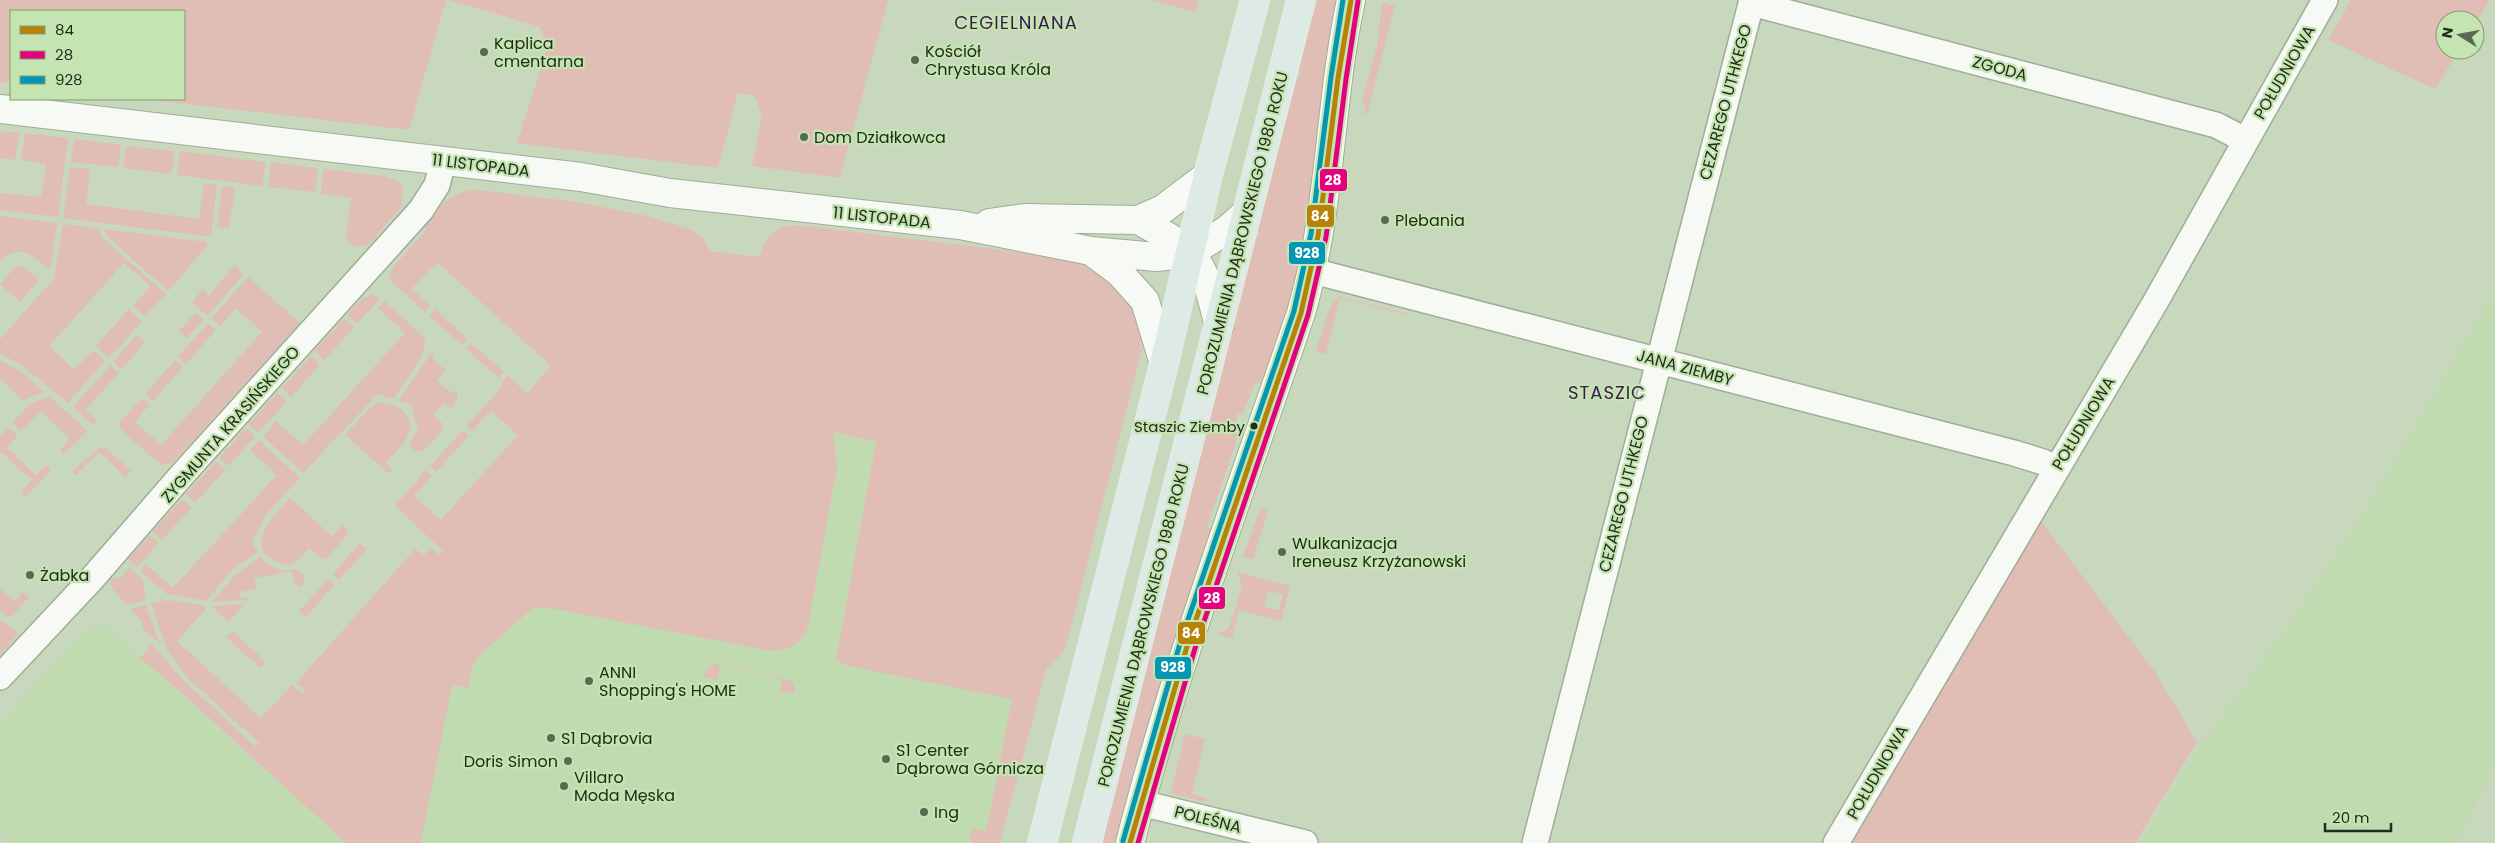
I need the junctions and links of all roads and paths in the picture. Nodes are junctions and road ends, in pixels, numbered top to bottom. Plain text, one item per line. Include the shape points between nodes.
1 (1255, 0) edge
2 (1301, 0) edge
3 (1352, 0) edge
4 (2325, 0) edge
5 (1752, 1) edge
6 (0, 109) edge
7 (2245, 140) junction
8 (443, 160) junction
9 (1208, 175) junction
10 (1246, 214) junction
11 (1138, 220) junction
12 (960, 225) junction
13 (1091, 251) junction
14 (1190, 253) junction
15 (1313, 272) junction
16 (1219, 326) junction
17 (1658, 360) junction
18 (1164, 364) junction
19 (2056, 468) junction
20 (0, 678) edge
21 (1060, 773) junction
22 (1140, 803) junction
23 (1029, 843) edge
24 (1042, 843) edge
25 (1088, 843) edge
26 (1130, 843) edge
27 (1305, 843) edge
28 (1534, 843) edge
29 (1836, 843) edge

1 - 9 main road
2 - 10 main road, POROZUMIENIA DĄBROWSKIEGO 1980 ROKU
3 - 15 street
4 - 7 street, POŁUDNIOWA
5 - 7 street, ZGODA via 2216,125
5 - 17 street, CEZAREGO UTHKEGO
6 - 8 street, 11 LISTOPADA
7 - 19 street, POŁUDNIOWA via 2156,301
8 - 12 street, 11 LISTOPADA via 581,177 670,193
8 - 20 street, ZYGMUNTA KRASIŃSKIEGO via 437,185 421,210
9 - 11 street via 1164,209
9 - 14 main road
10 - 14 street
10 - 16 main road, POROZUMIENIA DĄBROWSKIEGO 1980 ROKU
11 - 12 street, 11 LISTOPADA via 1024,218
11 - 14 street
12 - 13 street, 11 LISTOPADA
13 - 14 street, 11 LISTOPADA via 1156,257
13 - 18 street via 1119,272 1145,301
14 - 16 street via 1207,282
14 - 18 main road
15 - 17 street, JANA ZIEMBY
15 - 22 street via 1192,627
16 - 25 main road, POROZUMIENIA DĄBROWSKIEGO 1980 ROKU
17 - 19 street, JANA ZIEMBY via 2014,453
17 - 28 street, CEZAREGO UTHKEGO
18 - 21 main road
19 - 29 street, POŁUDNIOWA
21 - 23 main road
21 - 24 main road
22 - 26 street
22 - 27 street, POLEŚNA

